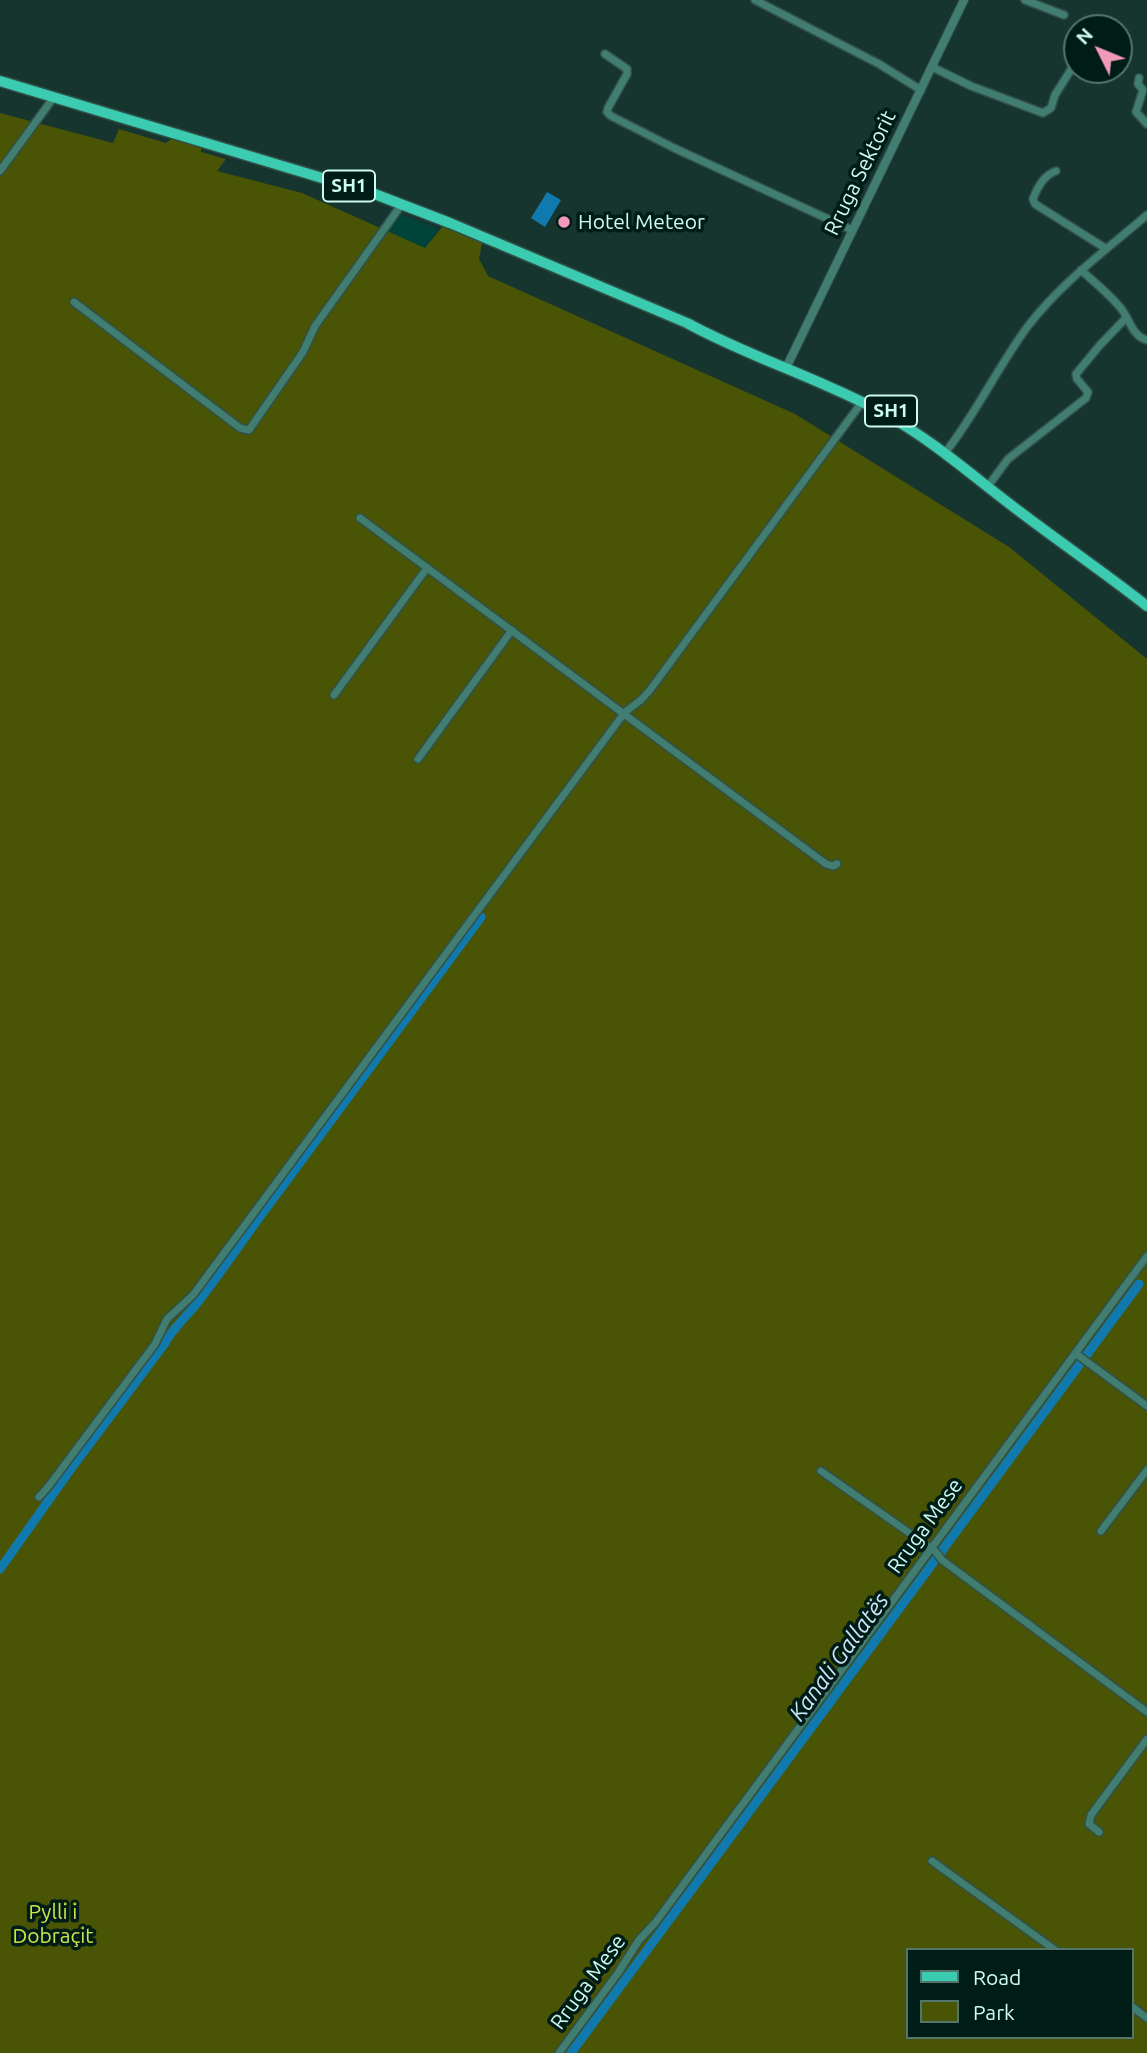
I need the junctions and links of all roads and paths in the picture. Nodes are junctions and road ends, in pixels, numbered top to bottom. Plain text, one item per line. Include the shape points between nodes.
1 (755, 0) edge
2 (964, 0) edge
3 (1025, 0) edge
4 (1063, 15) edge
5 (605, 54) dead end
6 (932, 66) junction
7 (1139, 78) dead end
8 (0, 81) edge
9 (1063, 82) edge
10 (921, 90) junction
11 (54, 97) junction
12 (1147, 124) edge
13 (1056, 171) dead end
14 (0, 172) edge
15 (402, 204) junction
16 (1147, 215) edge
17 (852, 230) junction
18 (1105, 248) junction
19 (1080, 270) junction
20 (74, 302) dead end
21 (1125, 318) junction
22 (1147, 340) edge
23 (787, 365) junction
24 (862, 402) junction
25 (947, 449) junction
26 (991, 482) junction
27 (360, 518) dead end
28 (1068, 545) junction
29 (427, 568) junction
30 (1147, 606) edge
31 (512, 630) junction
32 (334, 695) dead end
33 (625, 712) junction
34 (418, 759) dead end
35 (837, 864) dead end
36 (1147, 1256) edge
37 (1077, 1355) junction
38 (1147, 1406) edge
39 (1147, 1470) edge
40 (821, 1471) dead end
41 (39, 1497) dead end
42 (1101, 1531) dead end
43 (932, 1550) junction
44 (1147, 1712) edge
45 (1147, 1739) edge
46 (1099, 1832) dead end
47 (932, 1861) dead end
48 (1052, 1948) edge
49 (559, 2053) edge

1 - 10 street
2 - 6 street, Rruga Sektorit
3 - 4 street
5 - 17 street via 627,72 608,106 611,116
6 - 9 street via 1043,113 1051,108
6 - 10 street, Rruga Sektorit
7 - 12 street via 1143,90 1136,112
8 - 11 main road, SH1
10 - 17 street, Rruga Sektorit
11 - 14 street
11 - 15 main road, SH1
13 - 18 street via 1037,190 1035,204
15 - 20 street via 315,326 303,352 249,430 240,428
15 - 23 main road, SH1
16 - 18 street
17 - 23 street, Rruga Sektorit
18 - 19 street
19 - 21 street via 1120,306
19 - 25 street via 1028,326
21 - 22 street via 1136,334
21 - 26 street via 1076,374 1088,392 1086,398 1008,459
23 - 24 main road, SH1
23 - 25 main road, SH1 via 881,406
24 - 28 main road, SH1 via 924,438
24 - 33 street via 650,690
25 - 26 main road, SH1
26 - 28 main road, SH1
27 - 29 street
28 - 30 main road, SH1
29 - 31 street
29 - 32 street
31 - 33 street
31 - 34 street
33 - 35 street via 826,863
33 - 41 street
36 - 37 street, Rruga Mese
37 - 38 street
37 - 43 street, Rruga Mese
39 - 42 street
40 - 43 street
43 - 44 street
43 - 49 street, Rruga Mese
45 - 46 street via 1091,1815 1089,1824
47 - 48 street

